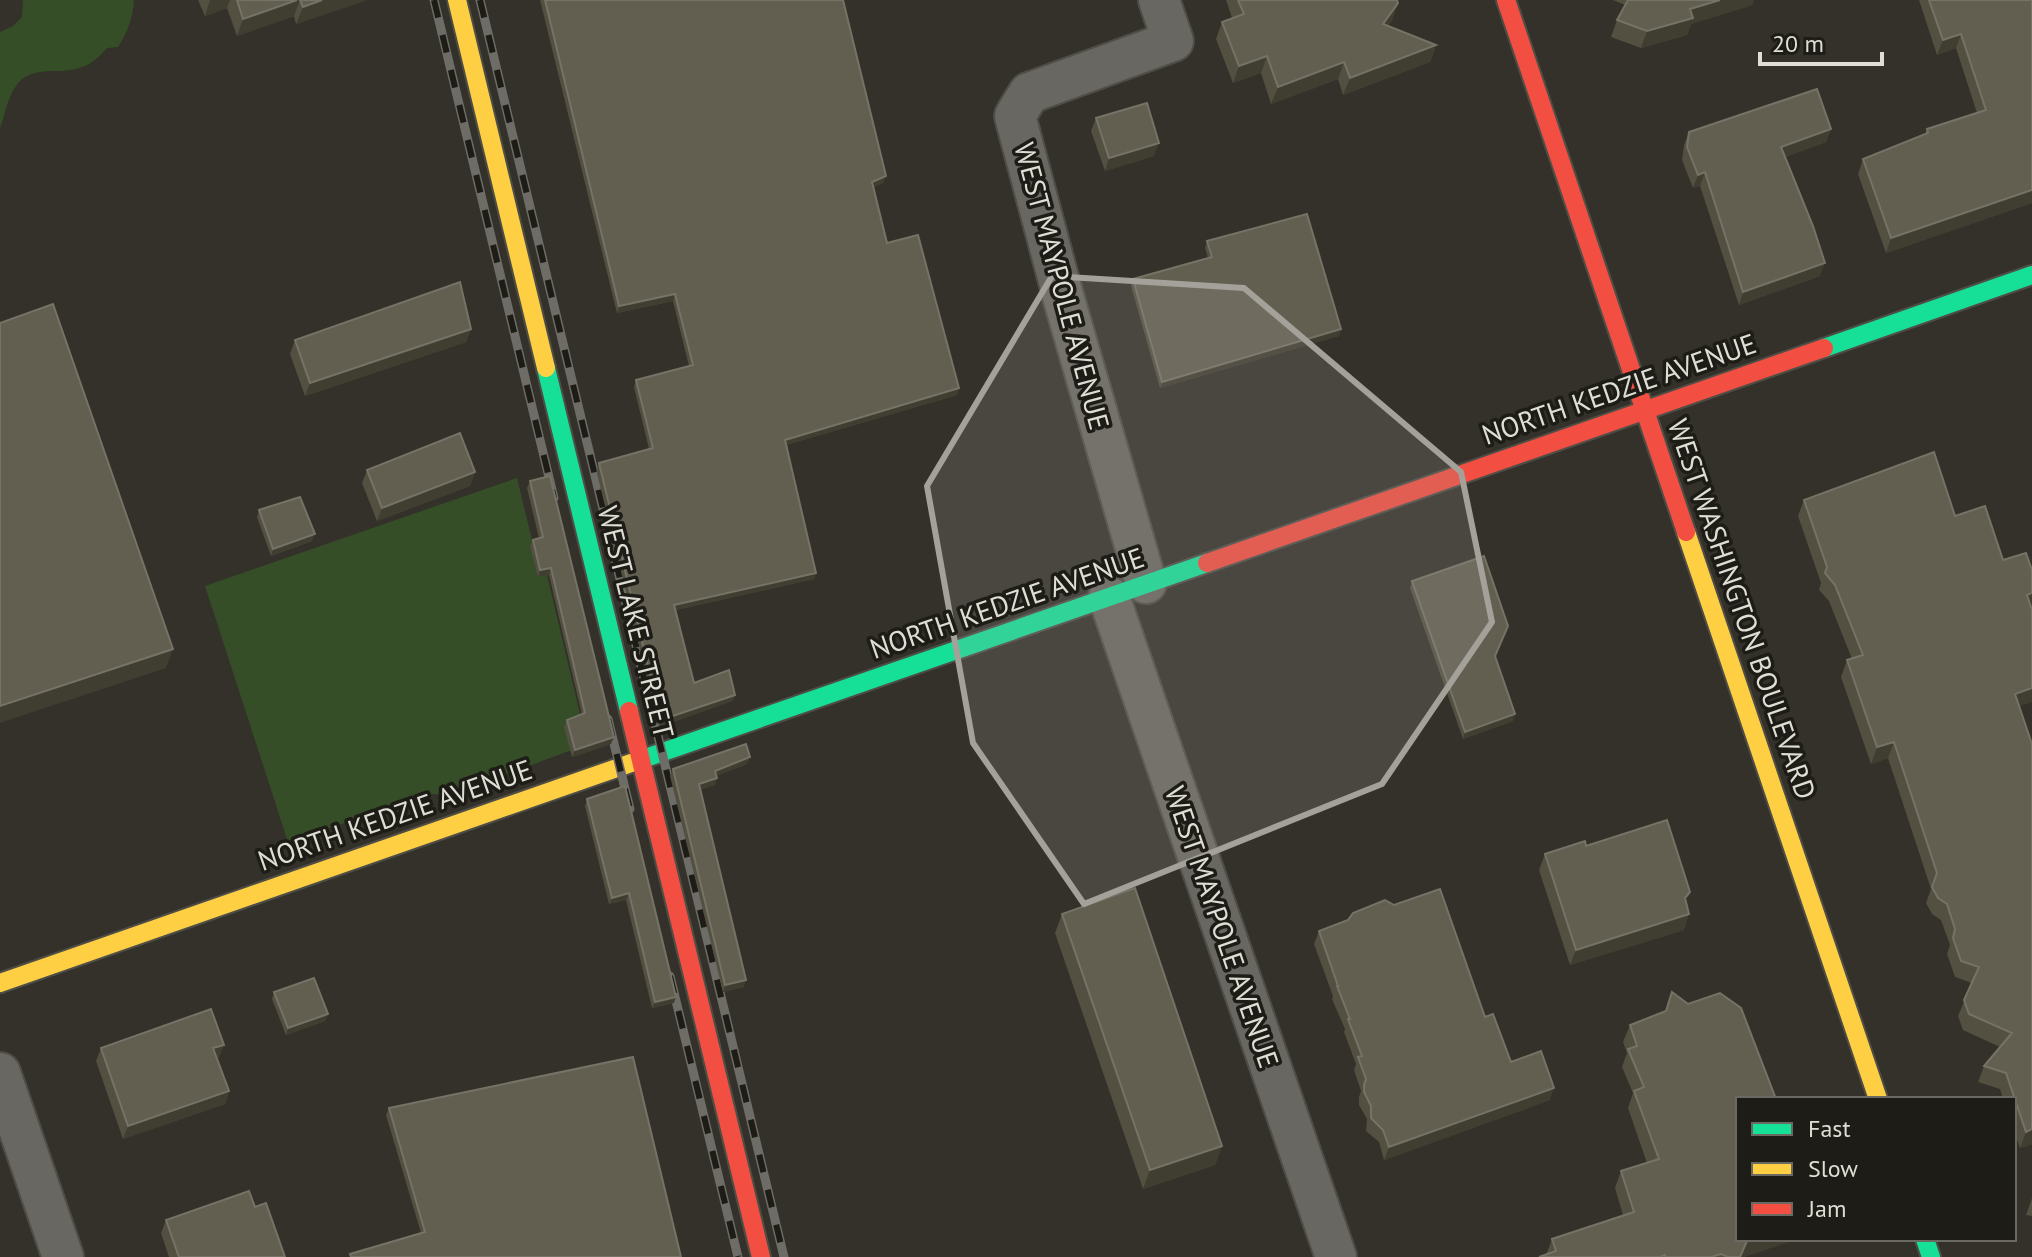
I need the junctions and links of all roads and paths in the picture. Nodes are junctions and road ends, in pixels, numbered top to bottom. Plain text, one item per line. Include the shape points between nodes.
1 (457, 0) edge
2 (1159, 0) edge
3 (1506, 0) edge
4 (2032, 275) edge
5 (1645, 410) junction
6 (1146, 583) junction
7 (1109, 597) junction
8 (641, 759) junction
9 (0, 983) edge
10 (0, 1073) edge
11 (1877, 1097) edge
12 (63, 1257) edge
13 (761, 1257) edge
14 (1336, 1257) edge

1 - 8 main road, WEST LAKE STREET
2 - 6 street, WEST MAYPOLE AVENUE via 1173,41 1029,93 1015,116
3 - 5 main road, WEST WASHINGTON BOULEVARD
4 - 5 main road, NORTH KEDZIE AVENUE
5 - 6 main road, NORTH KEDZIE AVENUE
5 - 11 main road, WEST WASHINGTON BOULEVARD
6 - 7 main road, NORTH KEDZIE AVENUE
7 - 8 main road, NORTH KEDZIE AVENUE
7 - 14 street, WEST MAYPOLE AVENUE
8 - 9 main road, NORTH KEDZIE AVENUE
8 - 13 main road, WEST LAKE STREET
10 - 12 street

